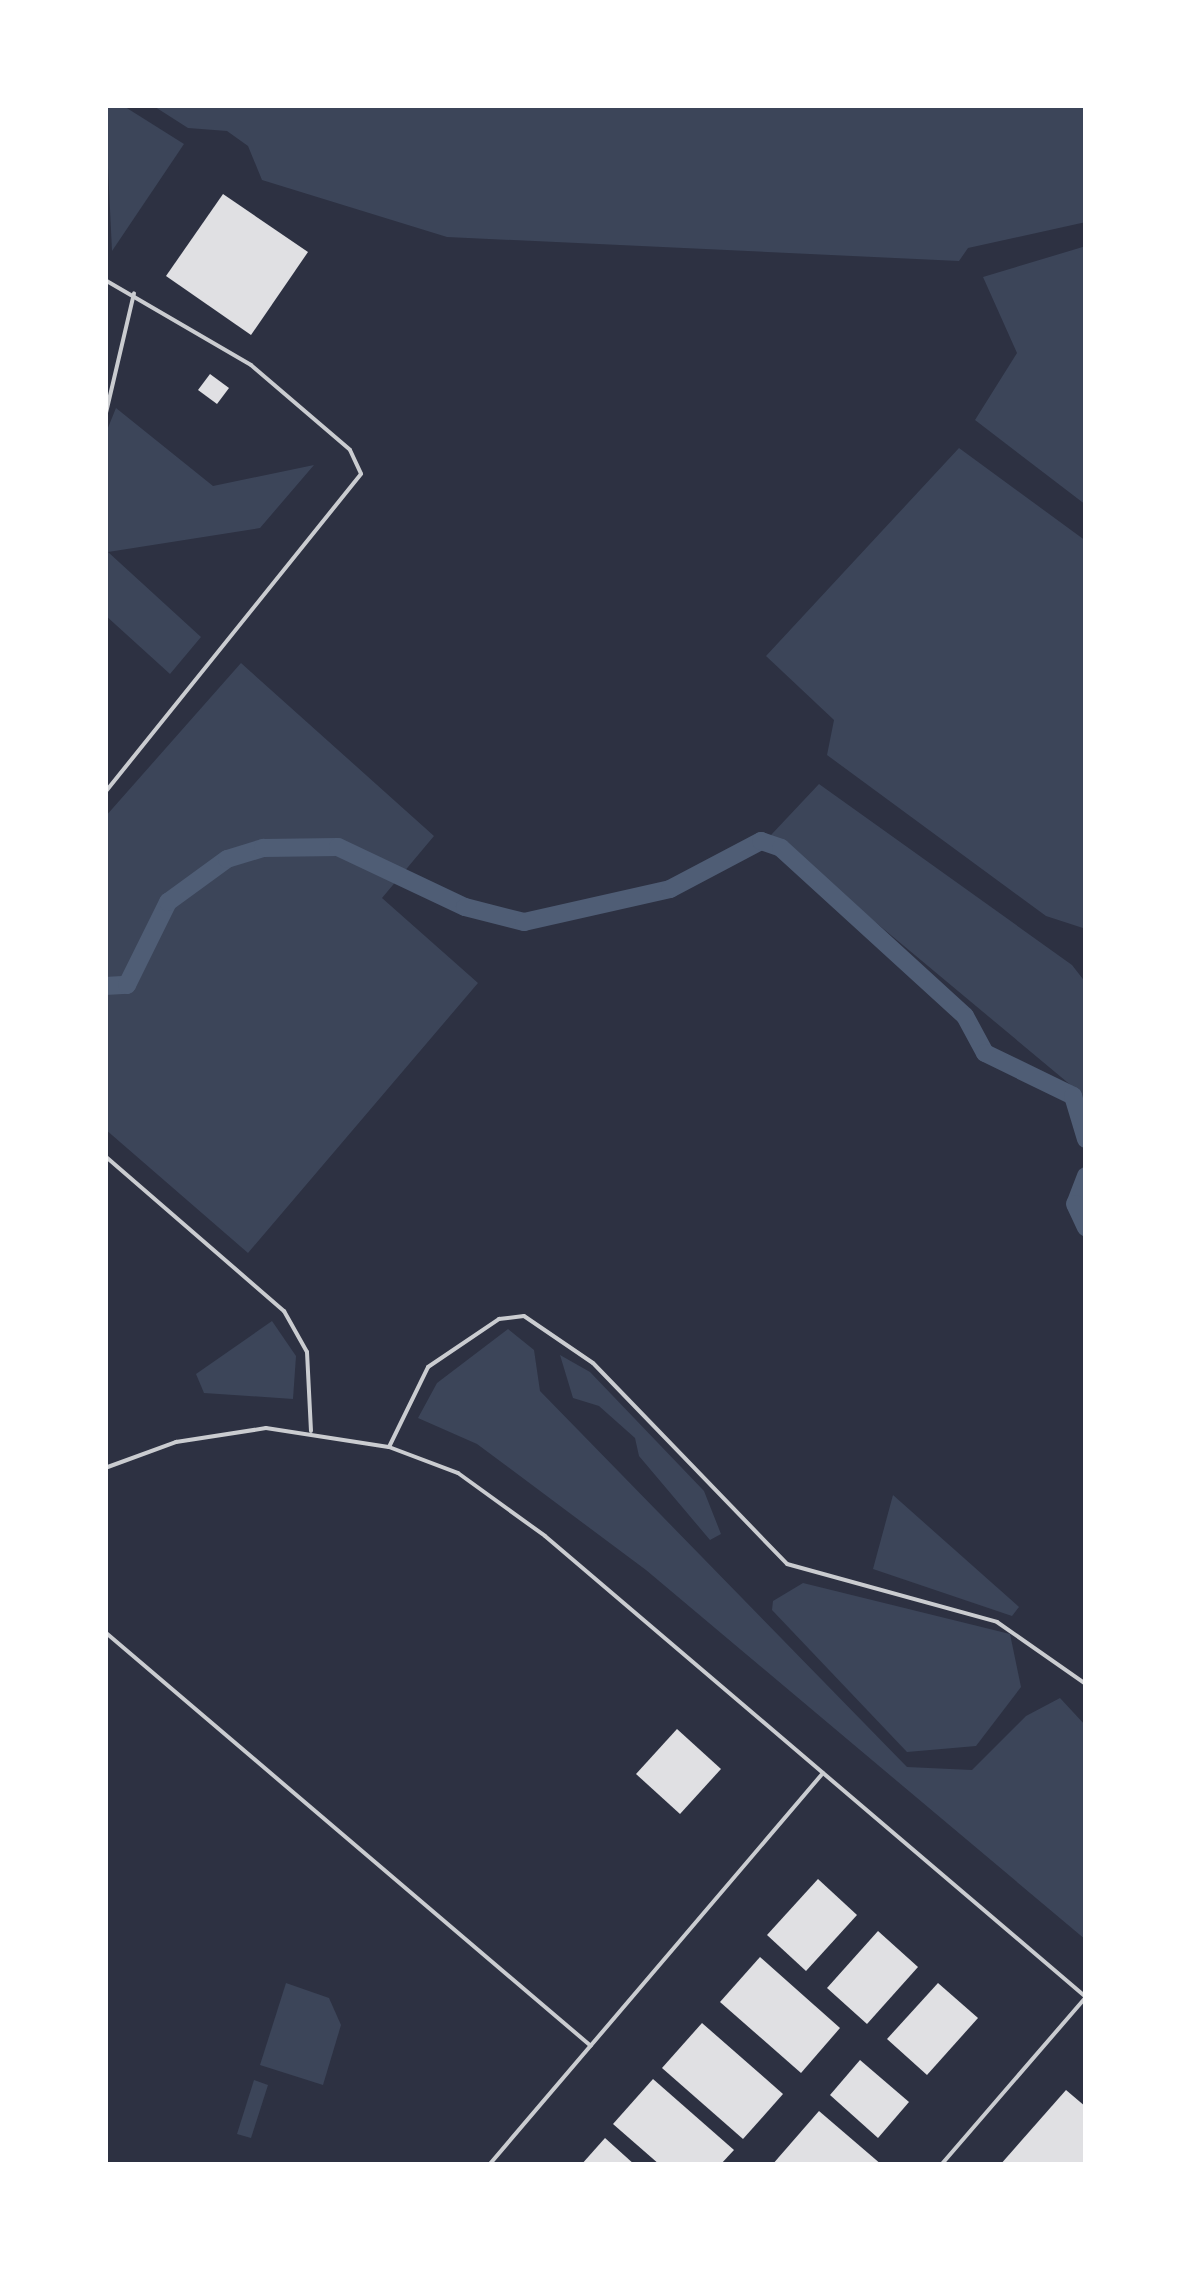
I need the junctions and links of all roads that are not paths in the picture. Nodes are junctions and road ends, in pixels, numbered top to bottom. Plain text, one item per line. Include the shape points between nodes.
1 (105, 280) edge
2 (134, 293) junction
3 (105, 417) edge
4 (105, 792) edge
5 (105, 1156) edge
6 (311, 1431) junction
7 (389, 1446) junction
8 (105, 1468) edge
9 (105, 1632) edge
10 (1086, 1684) edge
11 (823, 1773) junction
12 (1086, 1997) edge
13 (591, 2046) junction
14 (490, 2165) edge
15 (941, 2165) edge

1 - 2 street
2 - 3 street
2 - 4 street via 213,338 358,460 356,485
5 - 6 street via 284,1311 307,1352
6 - 7 street
6 - 8 street via 206,1436
7 - 10 street via 428,1367 499,1319 524,1316 594,1363 759,1544 834,1579 997,1622
7 - 11 street via 458,1473 508,1506
9 - 13 street
11 - 12 street
11 - 13 street
12 - 15 street
13 - 14 street

